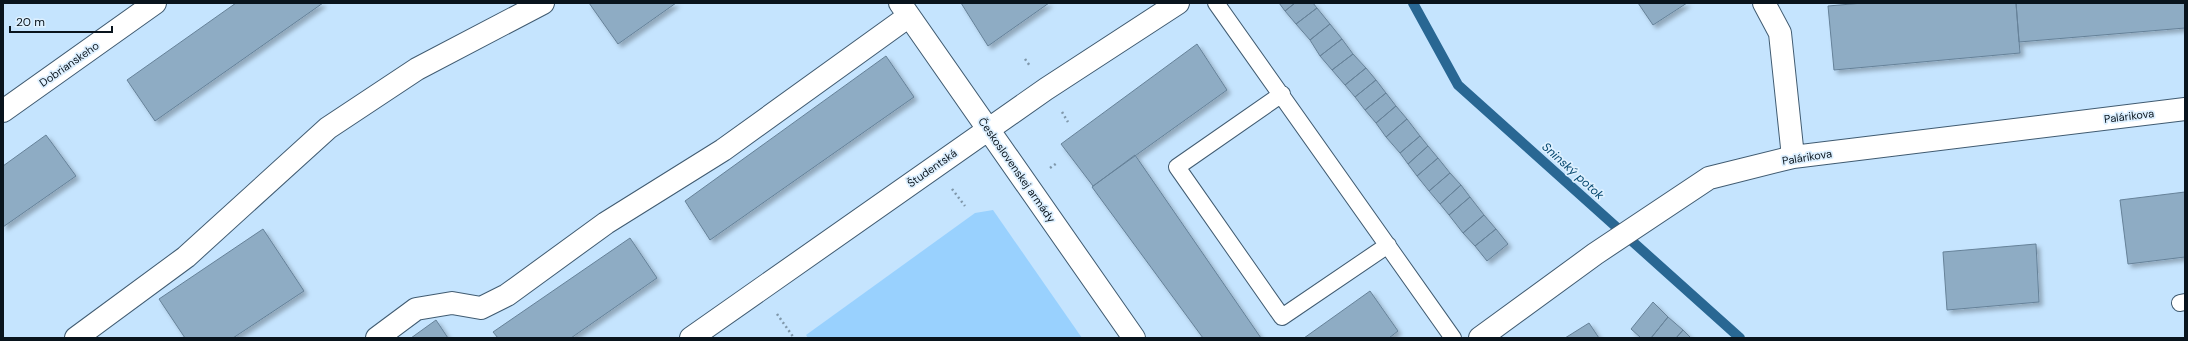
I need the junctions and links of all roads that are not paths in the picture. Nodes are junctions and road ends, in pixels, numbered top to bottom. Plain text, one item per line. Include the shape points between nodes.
1 (155, 3) edge
2 (543, 3) edge
3 (1178, 3) edge
4 (1216, 3) edge
5 (1764, 3) edge
6 (904, 10) edge
7 (1282, 94) junction
8 (2185, 109) edge
9 (3, 111) edge
10 (988, 129) junction
11 (1793, 158) junction
12 (1388, 245) junction
13 (76, 338) edge
14 (377, 338) edge
15 (691, 338) edge
16 (1134, 338) edge
17 (1453, 338) edge
18 (1480, 338) edge

1 - 9 street, Dobrianskeho
2 - 13 street via 417,69 328,128 186,257
3 - 10 street, Študentská
4 - 7 lane
5 - 11 street via 1780,33
6 - 10 street, Československej armády
6 - 14 street via 729,145 606,223 507,295 481,308 452,304 416,309
7 - 12 lane
7 - 12 lane via 1177,167 1277,311 1282,317
8 - 11 street, Palárikova
10 - 15 street, Študentská
10 - 16 street, Československej armády
11 - 18 street, Palárikova via 1709,178 1595,254
12 - 17 lane

